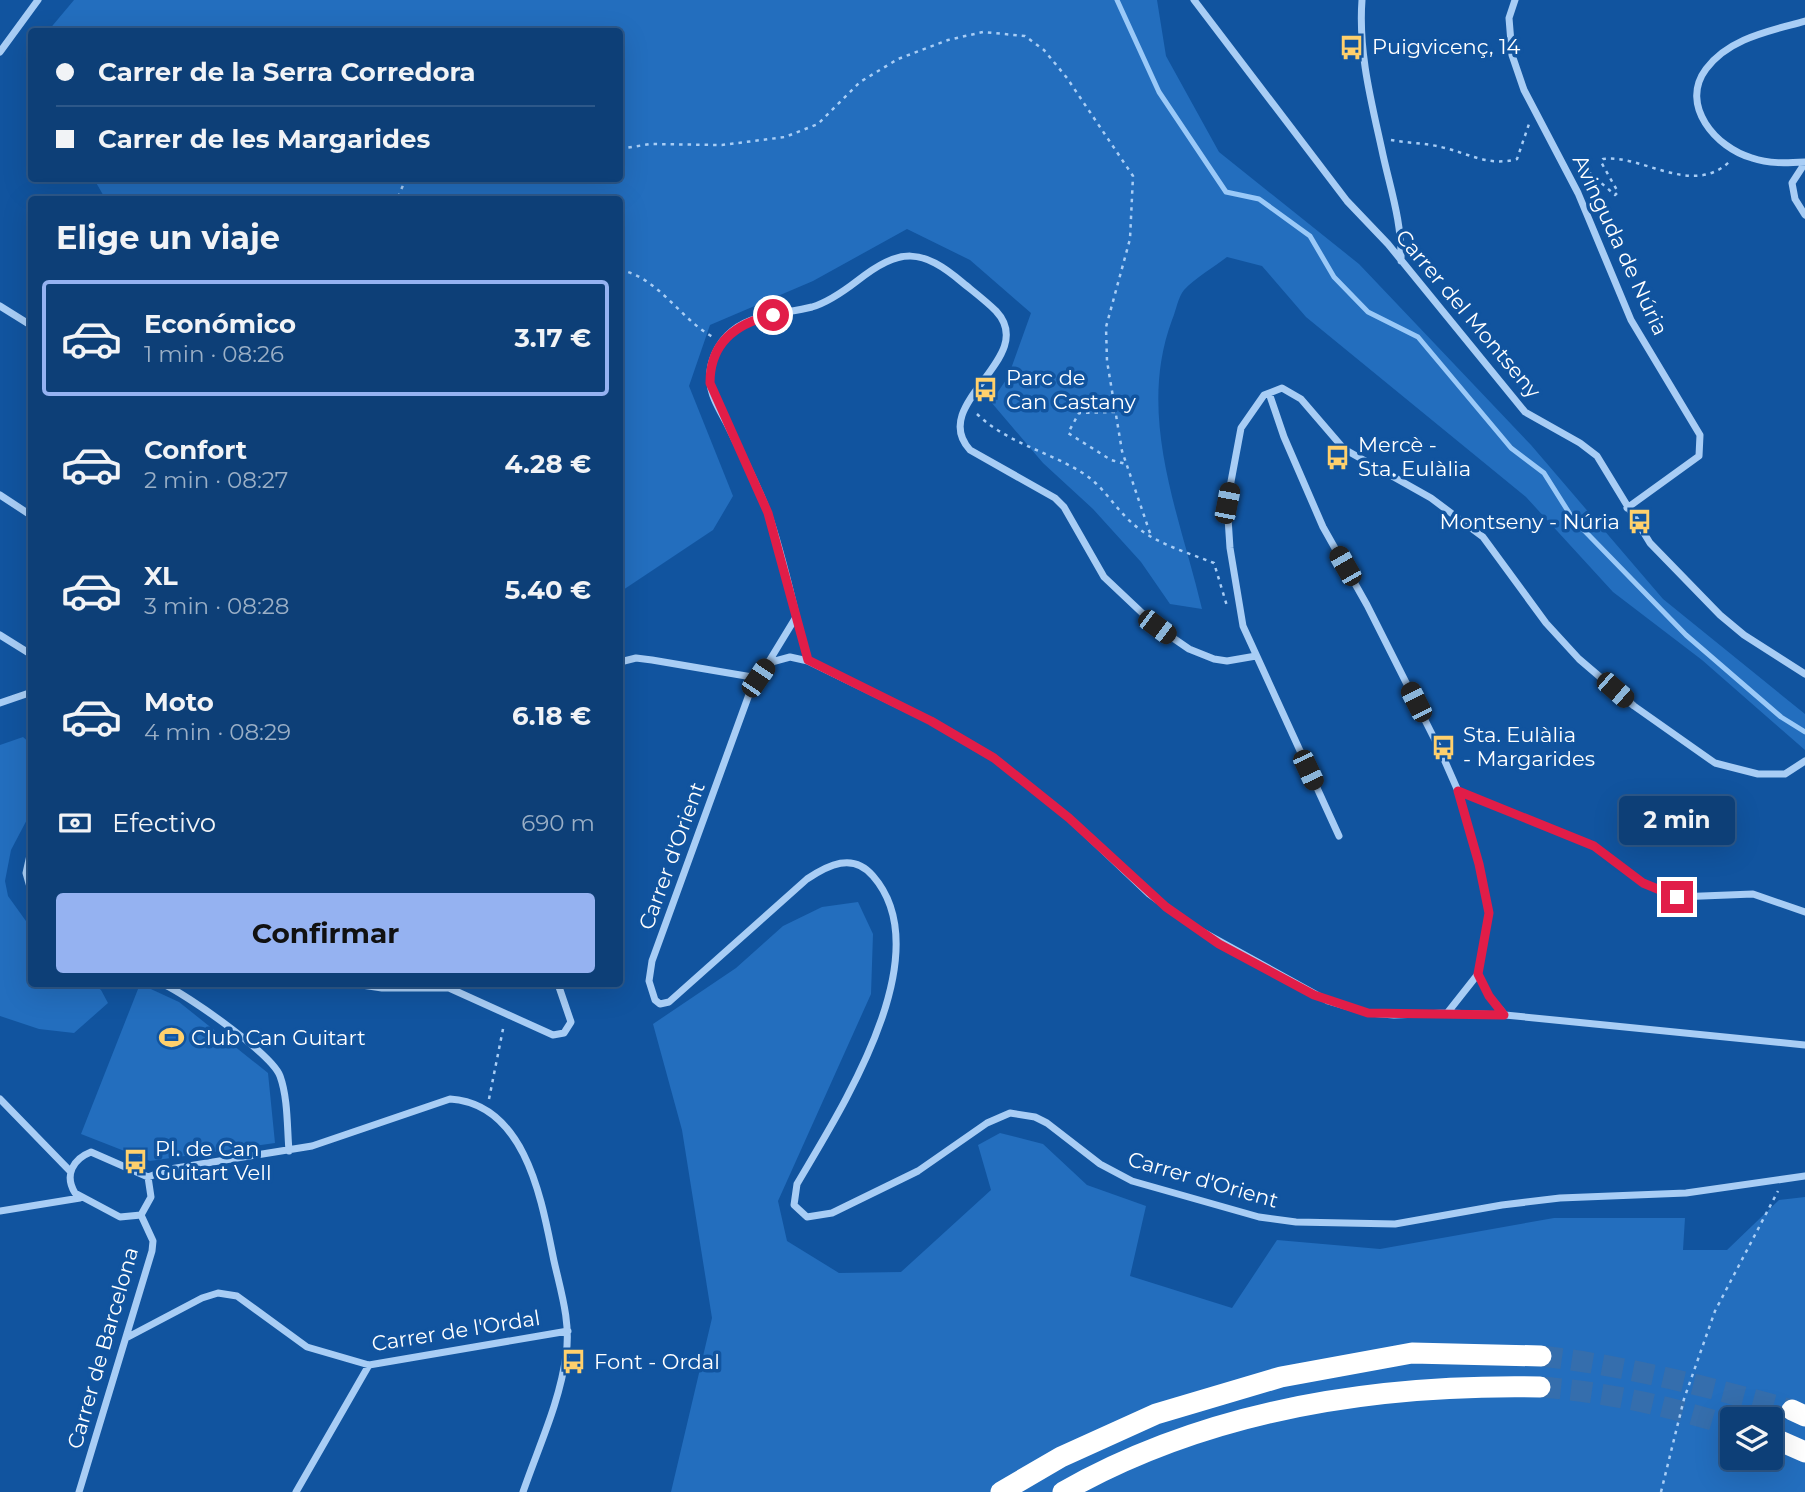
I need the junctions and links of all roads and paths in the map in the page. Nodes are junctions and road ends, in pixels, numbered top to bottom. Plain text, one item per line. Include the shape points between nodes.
1 (38, 0) edge
2 (1194, 0) edge
3 (1362, 0) edge
4 (1515, 0) edge
5 (1805, 21) edge
6 (0, 52) edge
7 (1535, 111) junction
8 (1380, 136) junction
9 (623, 148) edge
10 (1738, 150) junction
11 (1561, 161) junction
12 (1805, 162) edge
13 (1805, 215) edge
14 (1401, 261) junction
15 (623, 271) edge
16 (0, 306) edge
17 (28, 324) edge
18 (722, 341) junction
19 (1269, 393) junction
20 (968, 404) junction
21 (1115, 411) junction
22 (1126, 464) junction
23 (0, 495) edge
24 (1627, 508) junction
25 (28, 513) edge
26 (1151, 536) junction
27 (796, 617) junction
28 (1243, 626) junction
29 (0, 635) edge
30 (28, 652) edge
31 (1256, 656) junction
32 (808, 660) junction
33 (623, 661) edge
34 (768, 663) junction
35 (1805, 674) edge
36 (758, 678) junction
37 (28, 693) edge
38 (0, 703) edge
39 (1805, 761) edge
40 (1458, 791) junction
41 (1339, 836) dead end
42 (1805, 912) edge
43 (1478, 974) junction
44 (170, 987) edge
45 (375, 987) edge
46 (559, 987) edge
47 (506, 1012) junction
48 (1447, 1013) junction
49 (1504, 1015) junction
50 (1805, 1045) edge
51 (0, 1099) edge
52 (486, 1113) junction
53 (289, 1151) junction
54 (70, 1171) junction
55 (1805, 1176) edge
56 (148, 1177) junction
57 (1785, 1179) junction
58 (80, 1198) junction
59 (0, 1211) edge
60 (141, 1215) junction
61 (568, 1331) junction
62 (128, 1337) junction
63 (1541, 1356) tunnel mouth
64 (369, 1365) junction
65 (1540, 1387) tunnel mouth
66 (1783, 1442) edge
67 (1805, 1452) edge
68 (79, 1492) edge
69 (296, 1492) edge
70 (523, 1492) edge
71 (1001, 1492) edge
72 (1063, 1492) edge
73 (1661, 1492) edge

1 - 6 street
2 - 14 street, Carrer del Montseny via 1347,201
3 - 8 street via 1363,61
4 - 7 street, Avinguda de Núria via 1509,18 1512,55
5 - 10 street via 1743,40 1706,69 1697,86 1696,106 1705,125
7 - 8 path via 1522,152 1508,162 1480,161 1441,147
7 - 11 street, Avinguda de Núria
8 - 14 street via 1394,192
9 - 21 path via 650,144 722,145 785,137 818,124 860,82 898,59 983,32 1025,36 1068,78 1133,176 1130,239 1106,327
10 - 11 path via 1721,169 1698,176 1603,159 1618,192 1615,195 1576,161
10 - 12 street via 1750,158
11 - 24 street, Avinguda de Núria via 1632,320 1700,435 1699,456
12 - 13 street via 1792,183
14 - 24 street, Carrer del Montseny via 1525,412 1597,456
15 - 18 path via 642,279 697,328
16 - 17 street
18 - 20 street via 746,322 821,304 888,259 926,258 995,309 1005,326 1001,354
18 - 27 street via 712,360 712,395 768,513
19 - 28 street via 1241,428 1227,503
19 - 39 street via 1282,388 1301,399 1345,449 1431,498 1483,537 1546,624 1579,659 1633,706 1715,763 1758,774 1785,774
19 - 40 street via 1322,527 1367,605
20 - 26 path via 1007,437 1082,472 1104,489 1130,522
20 - 31 street via 959,427 963,443 1055,498 1104,577 1157,627 1189,649 1214,659
21 - 22 path
21 - 22 path via 1079,413 1068,433 1111,460
22 - 26 path
23 - 25 street
24 - 35 street, Carrer del Montseny via 1650,543 1720,615
26 - 28 path via 1214,562 1223,600
27 - 32 street
27 - 34 street, Carrer d'Orient
28 - 31 street
29 - 30 street
31 - 41 street
32 - 34 street via 790,657
32 - 48 street via 994,758 1069,818 1149,894 1202,933 1276,975 1328,1002 1368,1013
33 - 36 street via 636,658
34 - 36 street, Carrer d'Orient
36 - 57 street, Carrer d'Orient via 652,961 649,981 657,1003 672,1000 807,879 829,865 856,864 880,885 893,920 894,965 868,1056 794,1193 794,1205 803,1215 823,1216 881,1189 936,1161 1010,1113 1035,1117 1132,1181 1259,1217 1296,1222 1395,1224 1549,1200 1686,1193
37 - 38 street
40 - 42 street via 1594,846 1643,883 1677,897 1753,894
40 - 43 street via 1489,913
43 - 48 street
43 - 49 street
44 - 53 street via 186,994 273,1065 282,1086
45 - 47 street via 449,988
46 - 47 street via 571,1017 564,1033 549,1034
47 - 52 path
48 - 49 street
49 - 50 street
51 - 54 street
52 - 53 street via 450,1099
52 - 61 street via 517,1141 531,1170 542,1201
53 - 56 street via 170,1169
54 - 56 street via 91,1152
54 - 58 street via 71,1186
55 - 57 street, Carrer d'Orient
56 - 60 street via 151,1197
57 - 73 path via 1715,1311 1684,1399
58 - 59 street
58 - 60 street via 120,1217
60 - 62 street, Carrer de Barcelona via 153,1241 152,1251
61 - 64 street, Carrer de l'Ordal
61 - 70 street via 561,1381
62 - 64 street, Carrer de l'Ordal via 202,1298 230,1293 307,1346
62 - 68 street, Carrer de Barcelona
63 - 71 highway via 1412,1353 1281,1377 1156,1414 1061,1457
64 - 69 street
65 - 72 highway via 1469,1385 1404,1390 1268,1411 1166,1444
66 - 67 highway

